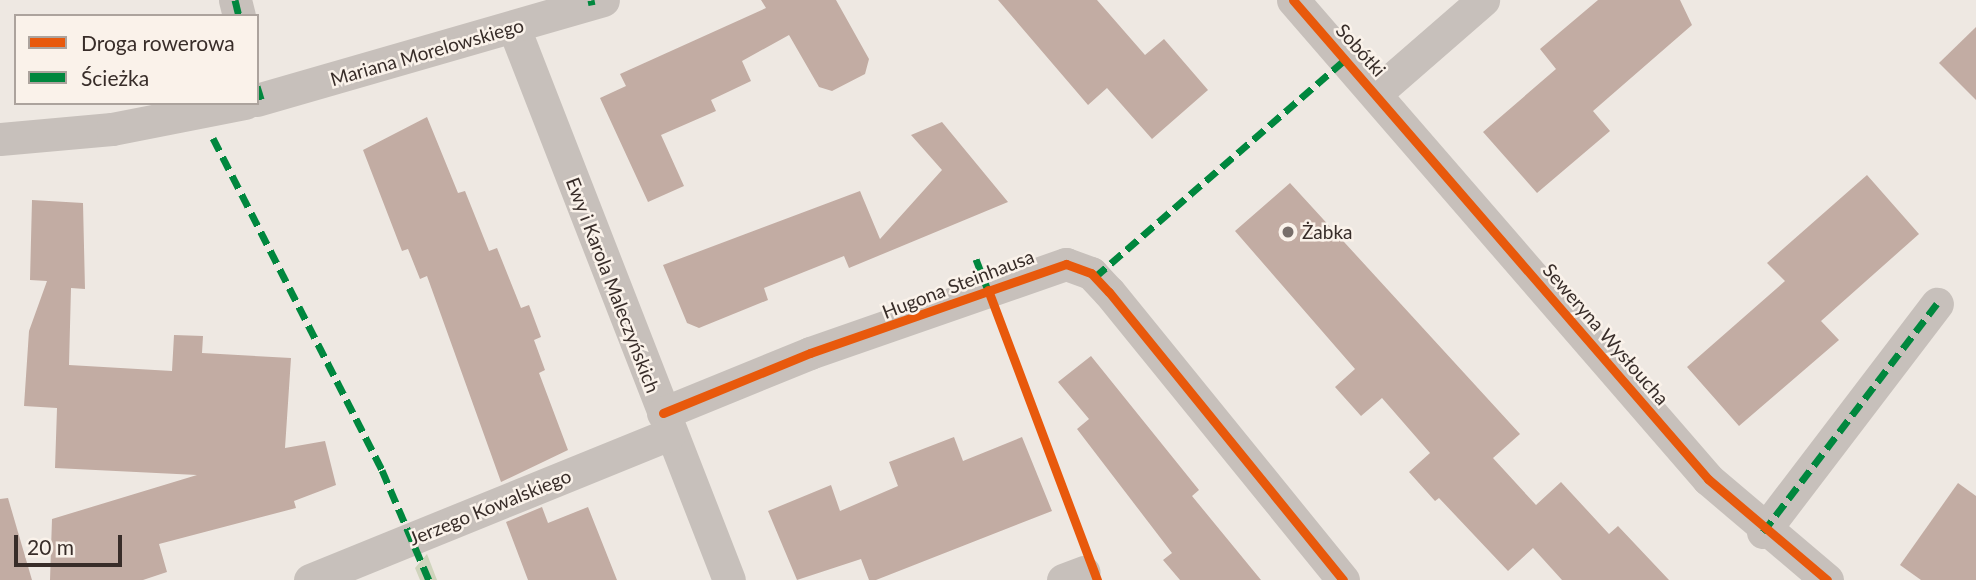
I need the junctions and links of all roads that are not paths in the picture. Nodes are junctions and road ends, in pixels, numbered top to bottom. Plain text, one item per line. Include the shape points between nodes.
1 (1293, 0) edge
2 (1483, 0) edge
3 (595, 2) edge
4 (514, 28) junction
5 (1376, 93) junction
6 (259, 96) edge
7 (219, 105) edge
8 (0, 139) edge
9 (1937, 304) dead end
10 (666, 424) junction
11 (1763, 531) junction
12 (310, 580) edge
13 (729, 580) edge
14 (1343, 580) edge
15 (1827, 580) edge

1 - 5 street, Sobótki
2 - 5 street
3 - 4 street, Mariana Morelowskiego
4 - 6 street, Mariana Morelowskiego
4 - 10 street, Ewy i Karola Maleczyńskich
5 - 11 street, Seweryna Wysłoucha via 1708,479
7 - 8 street, Mariana Morelowskiego via 112,129
9 - 11 street
10 - 12 street, Jerzego Kowalskiego
10 - 13 street, Ewy i Karola Maleczyńskich
10 - 14 street, Hugona Steinhausa via 810,353 1066,264 1091,273 1109,292
11 - 15 street, Seweryna Wysłoucha

